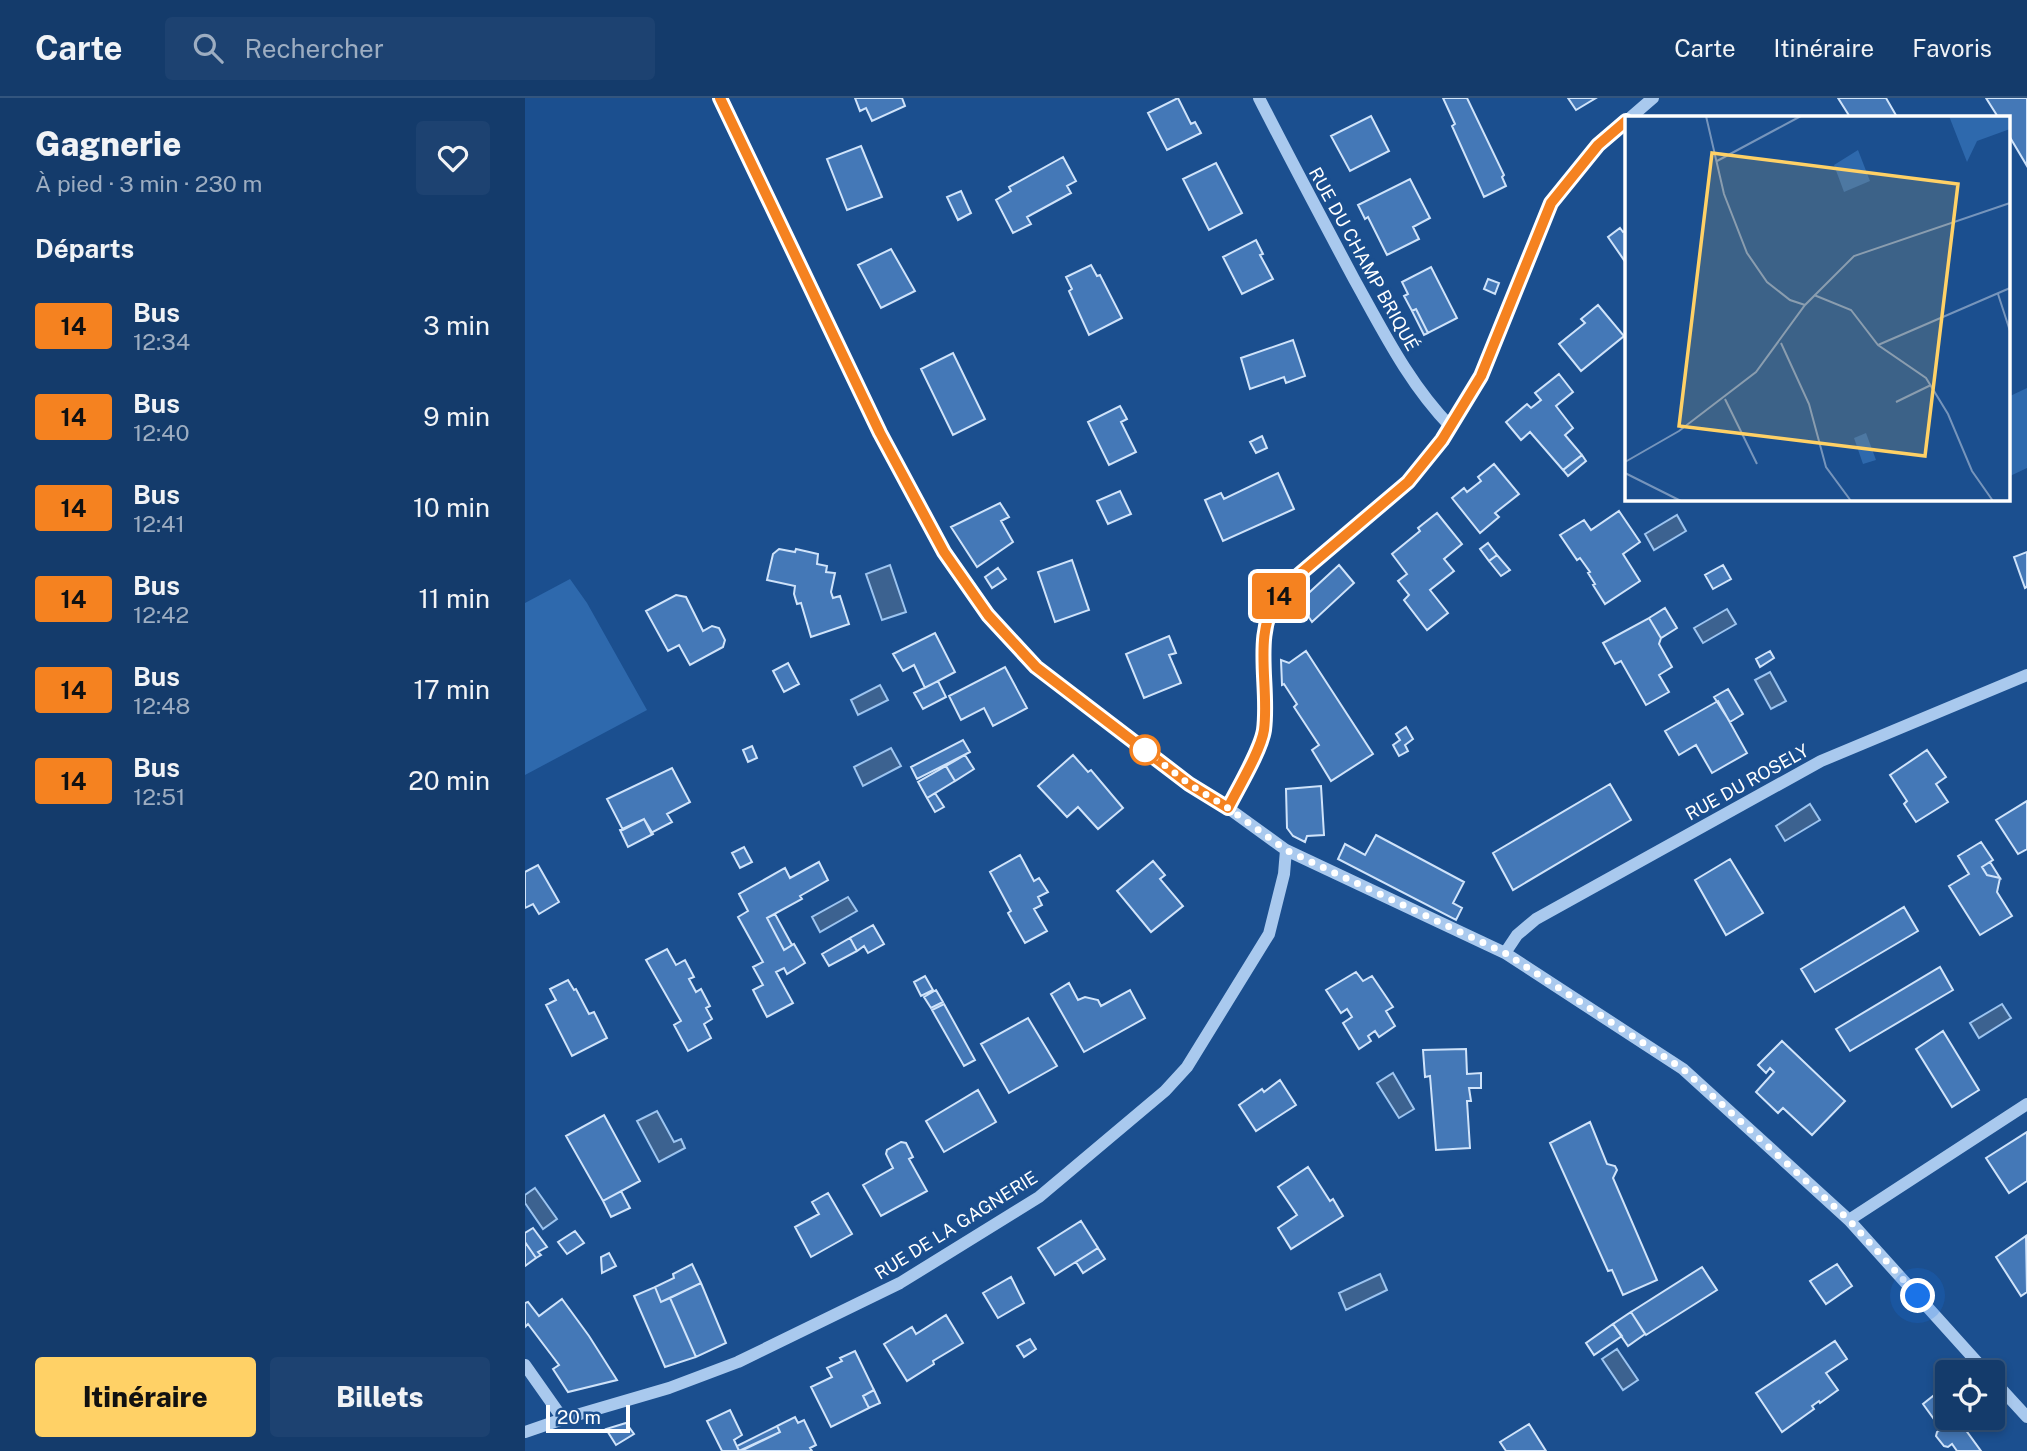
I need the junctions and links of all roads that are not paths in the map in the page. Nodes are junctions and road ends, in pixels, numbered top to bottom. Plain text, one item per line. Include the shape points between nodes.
1 (720, 98) edge
2 (1259, 98) edge
3 (1653, 98) edge
4 (1634, 116) edge
5 (1625, 123) edge
6 (1451, 427) junction
7 (2027, 675) edge
8 (1228, 808) junction
9 (1286, 850) junction
10 (1505, 953) junction
11 (2027, 1104) edge
12 (1849, 1220) junction
13 (1975, 1360) edge
14 (525, 1365) edge
15 (2005, 1393) edge
16 (2027, 1417) edge
17 (563, 1419) junction
18 (525, 1432) edge

1 - 8 street via 880,433 944,552 988,615 1036,667 1189,784
2 - 6 street, RUE DU CHAMP BRIQUÉ via 1401,365
3 - 4 street
5 - 6 street via 1598,145 1551,203 1481,376
6 - 8 street via 1408,482 1280,593 1264,629 1263,732
7 - 10 street, RUE DU ROSELY via 1821,761 1537,919 1517,935
8 - 9 street
9 - 10 street
9 - 17 street, RUE DE LA GAGNERIE via 1269,934 1187,1067 1165,1091 1039,1197 900,1283 738,1362
10 - 12 street via 1683,1069
11 - 12 street
12 - 13 street
14 - 17 street
15 - 16 street
17 - 18 street, RUE DE LA GAGNERIE

